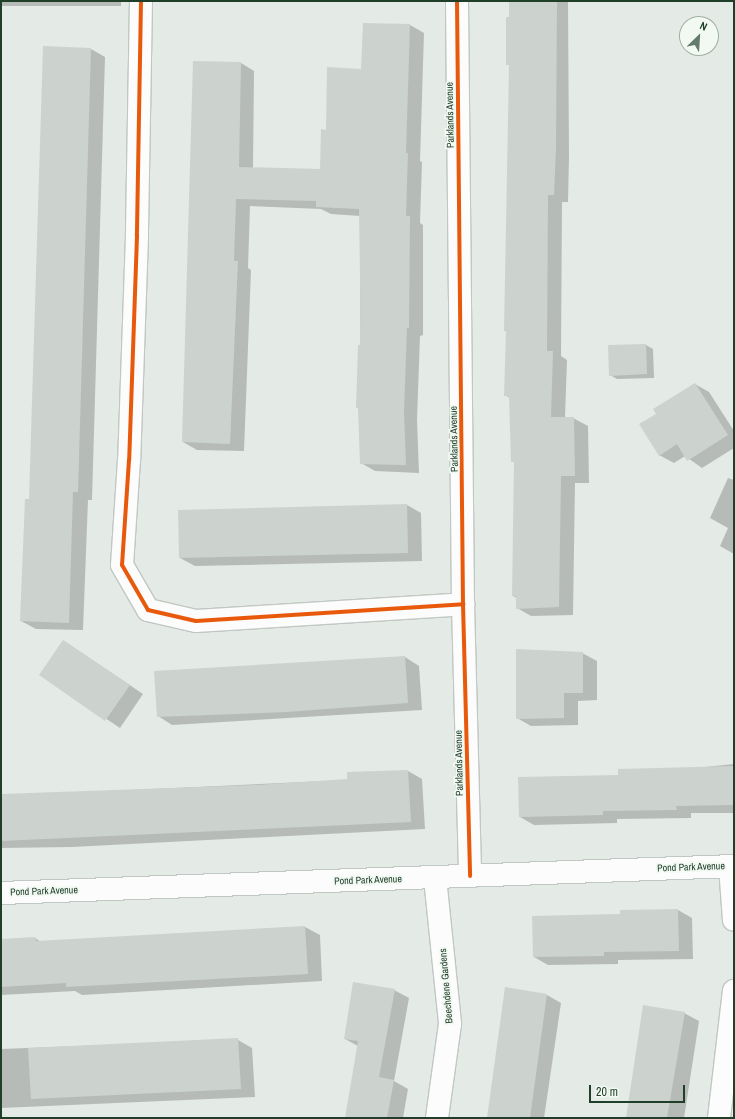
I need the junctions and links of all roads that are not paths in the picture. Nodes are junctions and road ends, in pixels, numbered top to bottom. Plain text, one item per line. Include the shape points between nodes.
1 (142, 1) edge
2 (457, 1) edge
3 (463, 604) junction
4 (732, 866) edge
5 (470, 876) junction
6 (435, 878) junction
7 (1, 893) edge
8 (734, 920) edge
9 (734, 992) edge
10 (436, 1118) edge
11 (719, 1118) edge

1 - 3 street via 138,236 122,565 148,610 196,620
2 - 3 street, Parklands Avenue
3 - 5 street, Parklands Avenue
4 - 5 street, Pond Park Avenue
4 - 8 street
5 - 6 street, Pond Park Avenue
6 - 7 street, Pond Park Avenue
6 - 10 street, Beechdene Gardens via 450,1024
9 - 11 street

